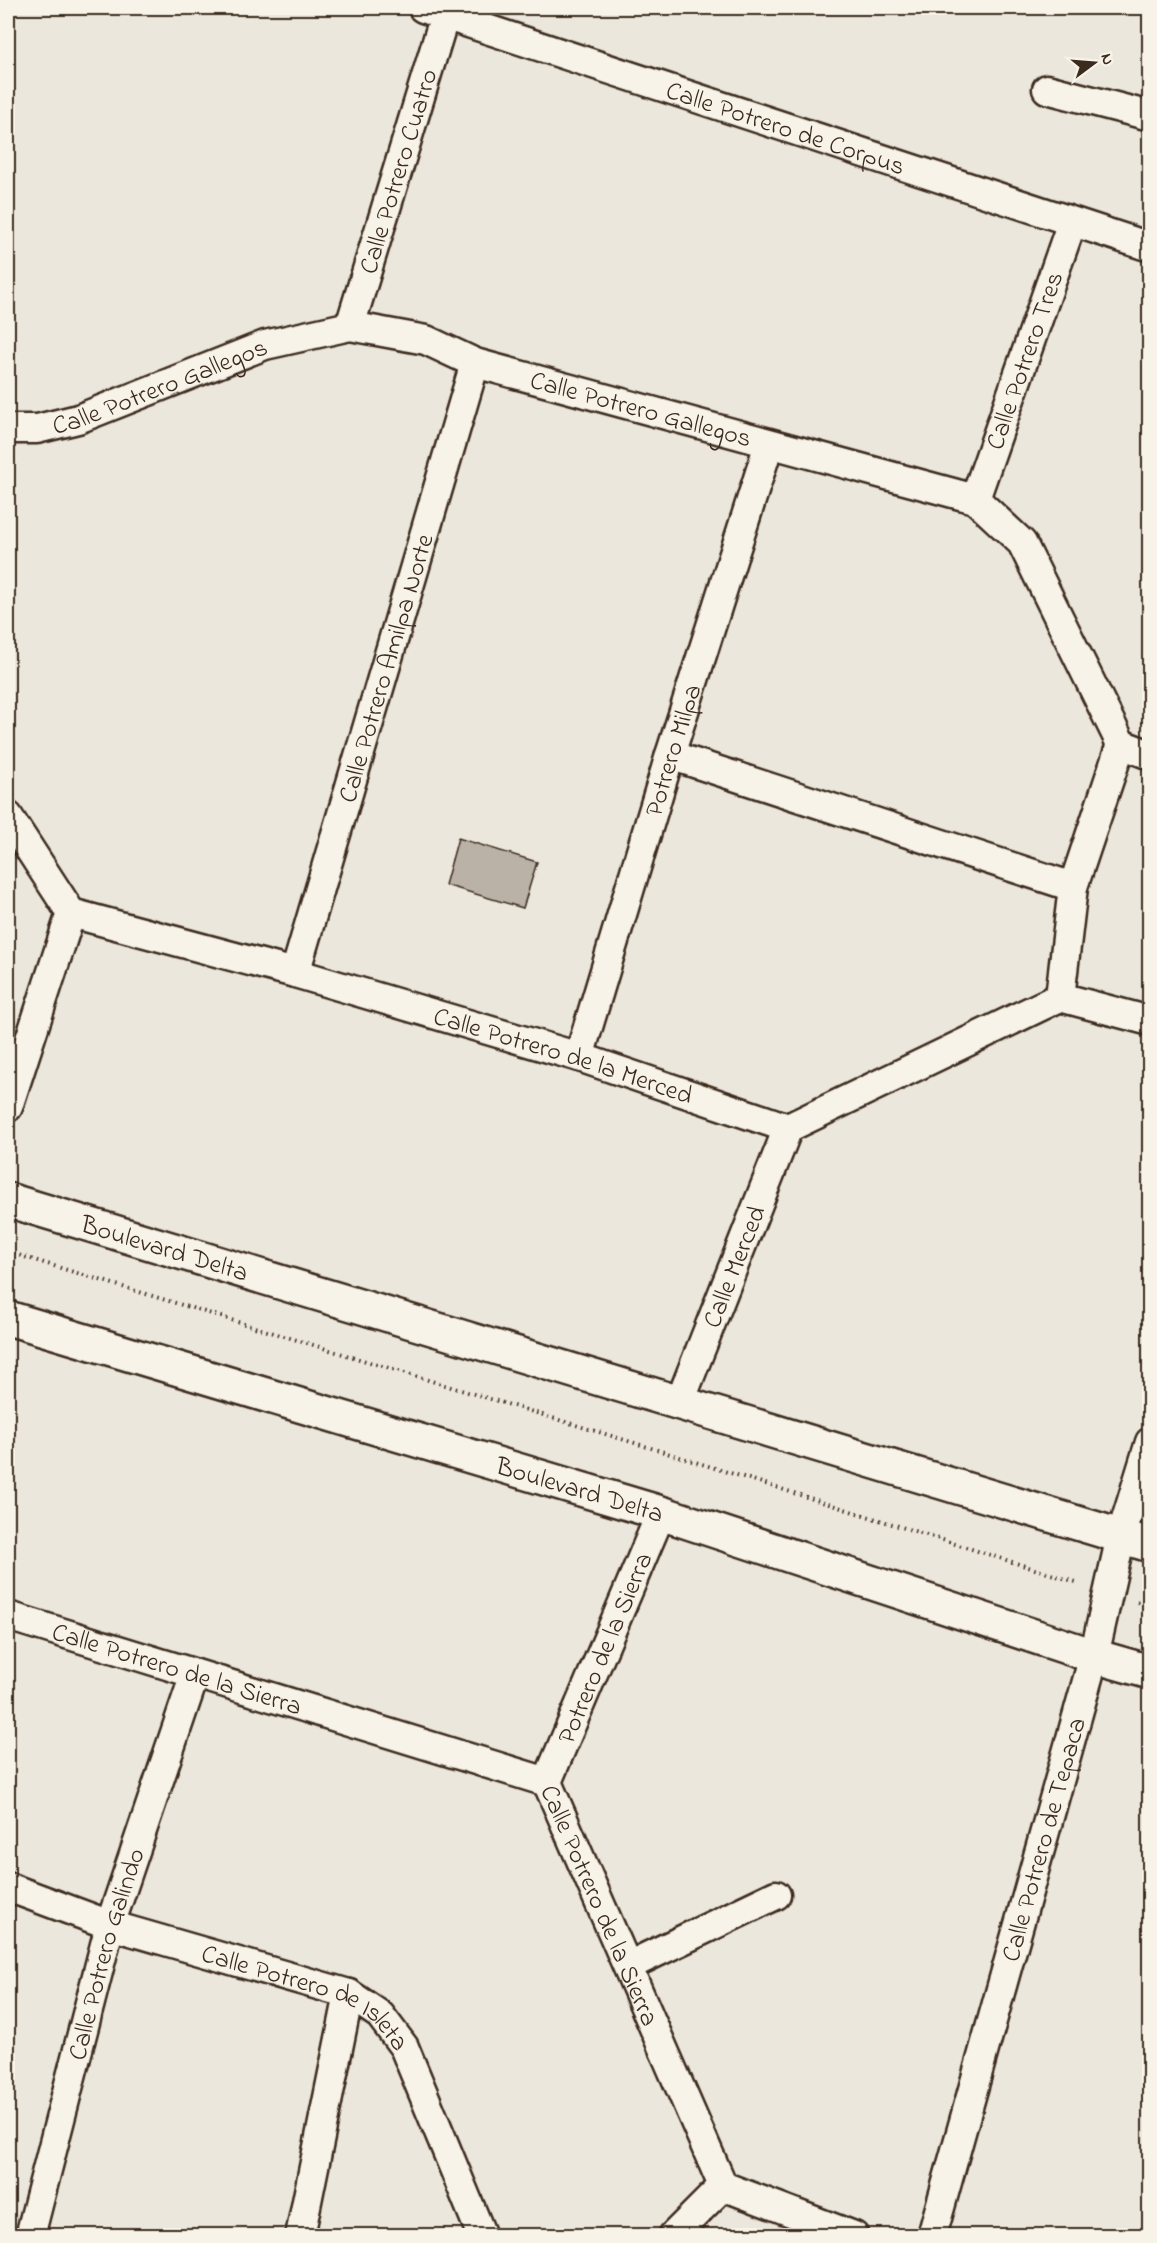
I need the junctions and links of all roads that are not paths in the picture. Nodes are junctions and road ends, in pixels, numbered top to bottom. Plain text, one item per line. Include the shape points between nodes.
1 (434, 11) edge
2 (1047, 89) dead end
3 (1149, 116) edge
4 (1072, 222) junction
5 (1149, 247) edge
6 (350, 326) junction
7 (475, 363) junction
8 (8, 429) edge
9 (770, 444) junction
10 (975, 500) junction
11 (1121, 744) junction
12 (670, 755) junction
13 (1149, 755) edge
14 (8, 816) edge
15 (1073, 887) junction
16 (71, 913) junction
17 (295, 973) junction
18 (1060, 997) junction
19 (1149, 1021) edge
20 (579, 1057) junction
21 (8, 1107) edge
22 (788, 1128) junction
23 (8, 1200) edge
24 (8, 1318) edge
25 (679, 1404) junction
26 (1149, 1442) edge
27 (661, 1513) junction
28 (1135, 1540) edge
29 (8, 1616) edge
30 (1094, 1656) junction
31 (1149, 1672) edge
32 (195, 1674) junction
33 (548, 1782) junction
34 (8, 1887) edge
35 (776, 1895) dead end
36 (110, 1925) junction
37 (628, 1966) junction
38 (350, 1994) junction
39 (723, 2186) junction
40 (30, 2235) edge
41 (300, 2235) edge
42 (482, 2235) edge
43 (673, 2235) edge
44 (854, 2235) edge
45 (932, 2235) edge

1 - 4 street, Calle Potrero de Corpus
1 - 6 street, Calle Potrero Cuatro
2 - 3 street
4 - 5 street, Calle Potrero de Corpus
4 - 10 street, Calle Potrero Tres
6 - 7 street, Calle Potrero Gallegos via 426,340
6 - 8 street, Calle Potrero Gallegos via 265,345 78,419 37,429
7 - 9 street, Calle Potrero Gallegos
7 - 17 street, Calle Potrero Amilpa Norte
9 - 10 street, Calle Potrero Gallegos
9 - 12 street, Potrero Milpa
10 - 11 street, Calle Potrero Gallegos via 1022,543
11 - 13 street
11 - 15 street
12 - 15 street
12 - 20 street, Potrero Milpa
14 - 16 street
15 - 18 street
16 - 17 street, Calle Potrero de la Merced
16 - 21 street
17 - 20 street, Calle Potrero de la Merced
18 - 19 street
18 - 22 street
20 - 22 street, Calle Potrero de la Merced
22 - 25 street, Calle Merced
23 - 25 main road, Boulevard Delta
24 - 27 main road, Boulevard Delta
25 - 28 main road, Boulevard Delta
26 - 28 street, Calle Potrero de Tepaca
27 - 30 main road, Boulevard Delta
27 - 33 street, Potrero de la Sierra
28 - 30 street, Calle Potrero de Tepaca via 1110,1592
29 - 32 street, Calle Potrero de la Sierra
30 - 31 main road, Boulevard Delta
30 - 45 street, Calle Potrero de Tepaca
32 - 33 street, Calle Potrero de la Sierra
32 - 36 street, Calle Potrero Galindo
33 - 37 street, Calle Potrero de la Sierra
34 - 36 street, Calle Potrero de Isleta
35 - 37 street
36 - 38 street, Calle Potrero de Isleta
36 - 40 street, Calle Potrero Galindo
37 - 39 street, Calle Potrero de la Sierra
38 - 41 street
38 - 42 street, Calle Potrero de Isleta via 380,2015 404,2047
39 - 43 street
39 - 44 street

